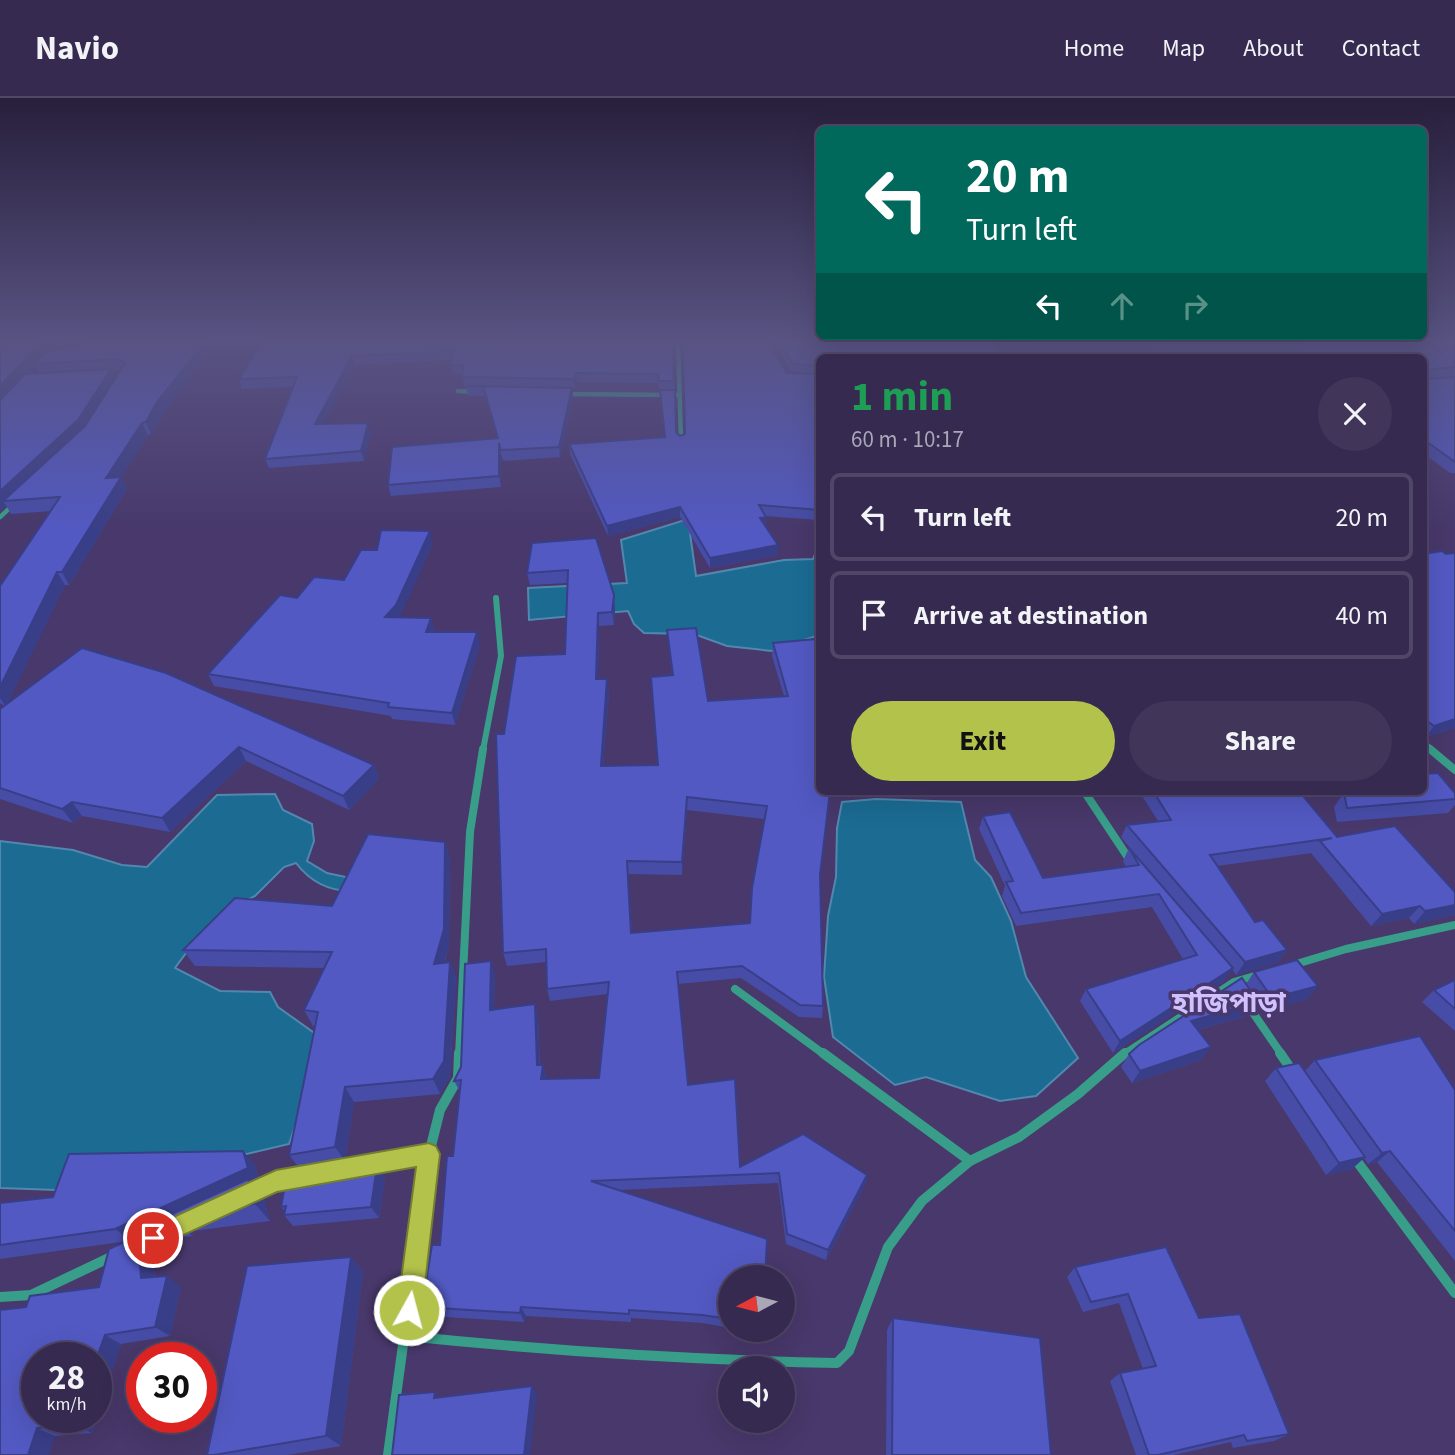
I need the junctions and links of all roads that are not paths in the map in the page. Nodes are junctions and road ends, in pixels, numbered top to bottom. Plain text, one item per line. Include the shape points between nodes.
1 (679, 404) edge
2 (681, 441) edge
3 (22, 496) edge
4 (0, 517) edge
5 (496, 598) dead end
6 (1427, 746) edge
7 (1455, 770) edge
8 (1087, 795) edge
9 (1135, 867) edge
10 (1455, 925) edge
11 (1283, 967) edge
12 (1271, 971) edge
13 (1226, 973) edge
14 (1234, 982) junction
15 (735, 989) dead end
16 (1299, 1080) edge
17 (1344, 1145) edge
18 (429, 1154) junction
19 (970, 1161) junction
20 (239, 1198) edge
21 (190, 1221) edge
22 (1455, 1293) edge
23 (0, 1297) edge
24 (406, 1336) junction
25 (388, 1455) edge

1 - 2 street
3 - 4 street
5 - 18 street via 501,656 470,832 458,1078 440,1111
6 - 7 street
8 - 9 street
10 - 11 street
12 - 14 street
13 - 14 street
14 - 16 street
14 - 19 street via 1136,1044 1019,1137
15 - 19 street
17 - 22 street
18 - 20 street via 276,1181
18 - 24 street
19 - 24 street via 922,1201 888,1247 849,1351 837,1363 546,1350
21 - 23 street via 31,1295
24 - 25 street

